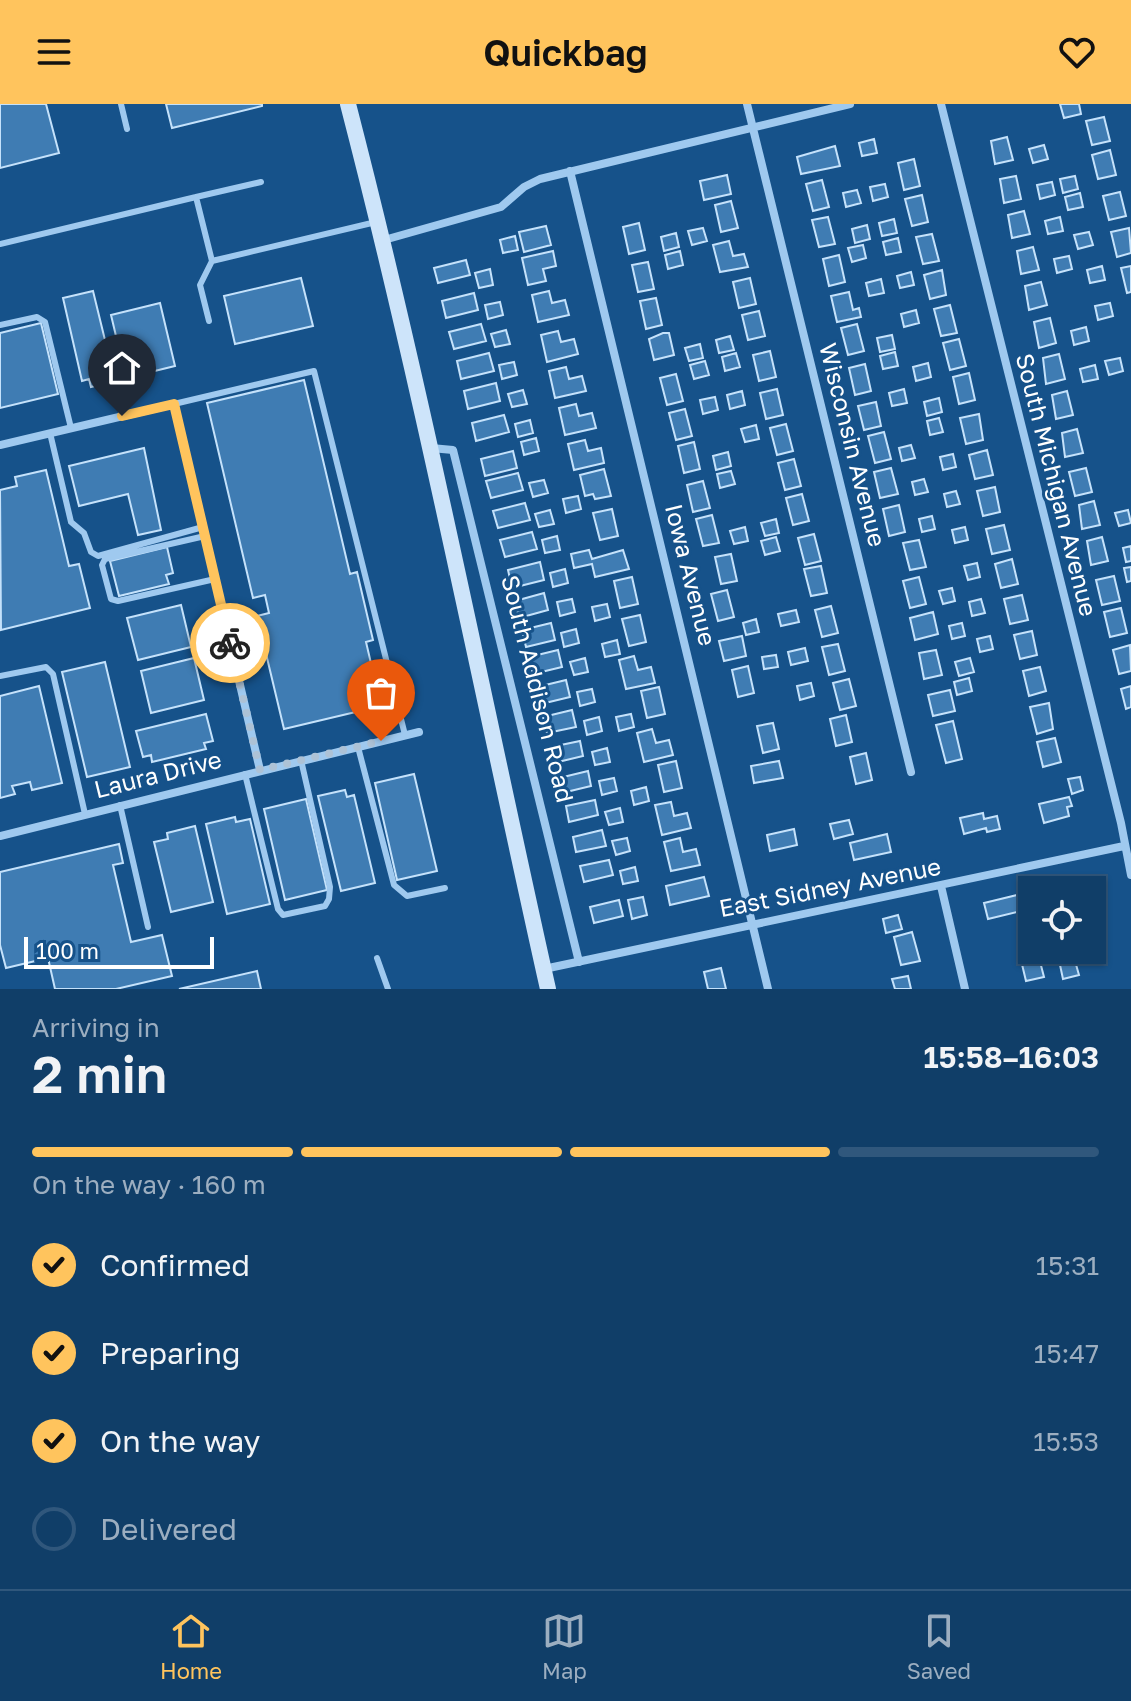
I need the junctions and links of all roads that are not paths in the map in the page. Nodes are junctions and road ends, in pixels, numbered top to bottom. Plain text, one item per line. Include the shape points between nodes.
1 (121, 104) edge
2 (348, 104) edge
3 (747, 104) edge
4 (850, 104) edge
5 (941, 104) edge
6 (753, 127) junction
7 (127, 129) dead end
8 (570, 171) junction
9 (261, 182) dead end
10 (196, 197) junction
11 (379, 222) junction
12 (384, 240) junction
13 (0, 244) edge
14 (212, 261) junction
15 (209, 321) dead end
16 (0, 325) edge
17 (174, 404) junction
18 (71, 428) junction
19 (50, 433) junction
20 (0, 445) edge
21 (431, 448) junction
22 (204, 532) junction
23 (215, 579) junction
24 (0, 676) edge
25 (419, 732) dead end
26 (405, 735) junction
27 (358, 747) junction
28 (301, 760) junction
29 (260, 770) junction
30 (911, 772) dead end
31 (245, 774) junction
32 (120, 805) junction
33 (85, 814) junction
34 (0, 836) edge
35 (1124, 846) junction
36 (1131, 875) edge
37 (941, 886) junction
38 (445, 888) dead end
39 (751, 924) junction
40 (148, 927) dead end
41 (377, 958) dead end
42 (579, 962) junction
43 (543, 969) junction
44 (388, 989) edge
45 (548, 989) edge
46 (768, 989) edge
47 (965, 989) edge

1 - 7 lane
2 - 11 street, South Addison Road
3 - 6 street, Wisconsin Avenue
4 - 6 street
5 - 35 street, South Michigan Avenue
6 - 8 street
6 - 30 street, Wisconsin Avenue
8 - 12 street via 524,187 501,207
8 - 39 street, Iowa Avenue
9 - 10 lane
10 - 13 lane
10 - 14 lane
11 - 12 street, South Addison Road
11 - 14 lane
12 - 21 street, South Addison Road
14 - 15 lane via 200,285
16 - 18 lane via 37,317 45,322
17 - 18 street
17 - 22 street
17 - 26 lane via 314,371
18 - 19 street
19 - 20 street
19 - 22 lane via 71,522 84,533 91,552 98,556
21 - 42 street, South Addison Road via 453,450
21 - 43 street, South Addison Road
22 - 23 street
22 - 23 lane via 105,559 102,565 111,599 118,601
23 - 29 street
24 - 33 lane via 46,667 53,674
25 - 26 street, Laura Drive
26 - 27 street, Laura Drive
27 - 28 street, Laura Drive
27 - 38 lane via 394,885 407,896
28 - 29 street, Laura Drive
28 - 31 lane via 330,887 325,906 296,914 283,915 278,909
29 - 31 street, Laura Drive
31 - 32 street, Laura Drive
32 - 33 street, Laura Drive
32 - 40 lane
33 - 34 street, Laura Drive
35 - 36 street, South Michigan Avenue
35 - 37 street, East Sidney Avenue
37 - 39 street, East Sidney Avenue
37 - 47 street
39 - 42 street, East Sidney Avenue
39 - 46 street, Iowa Avenue
41 - 44 lane
42 - 43 street, East Sidney Avenue
43 - 45 street, South Addison Road

